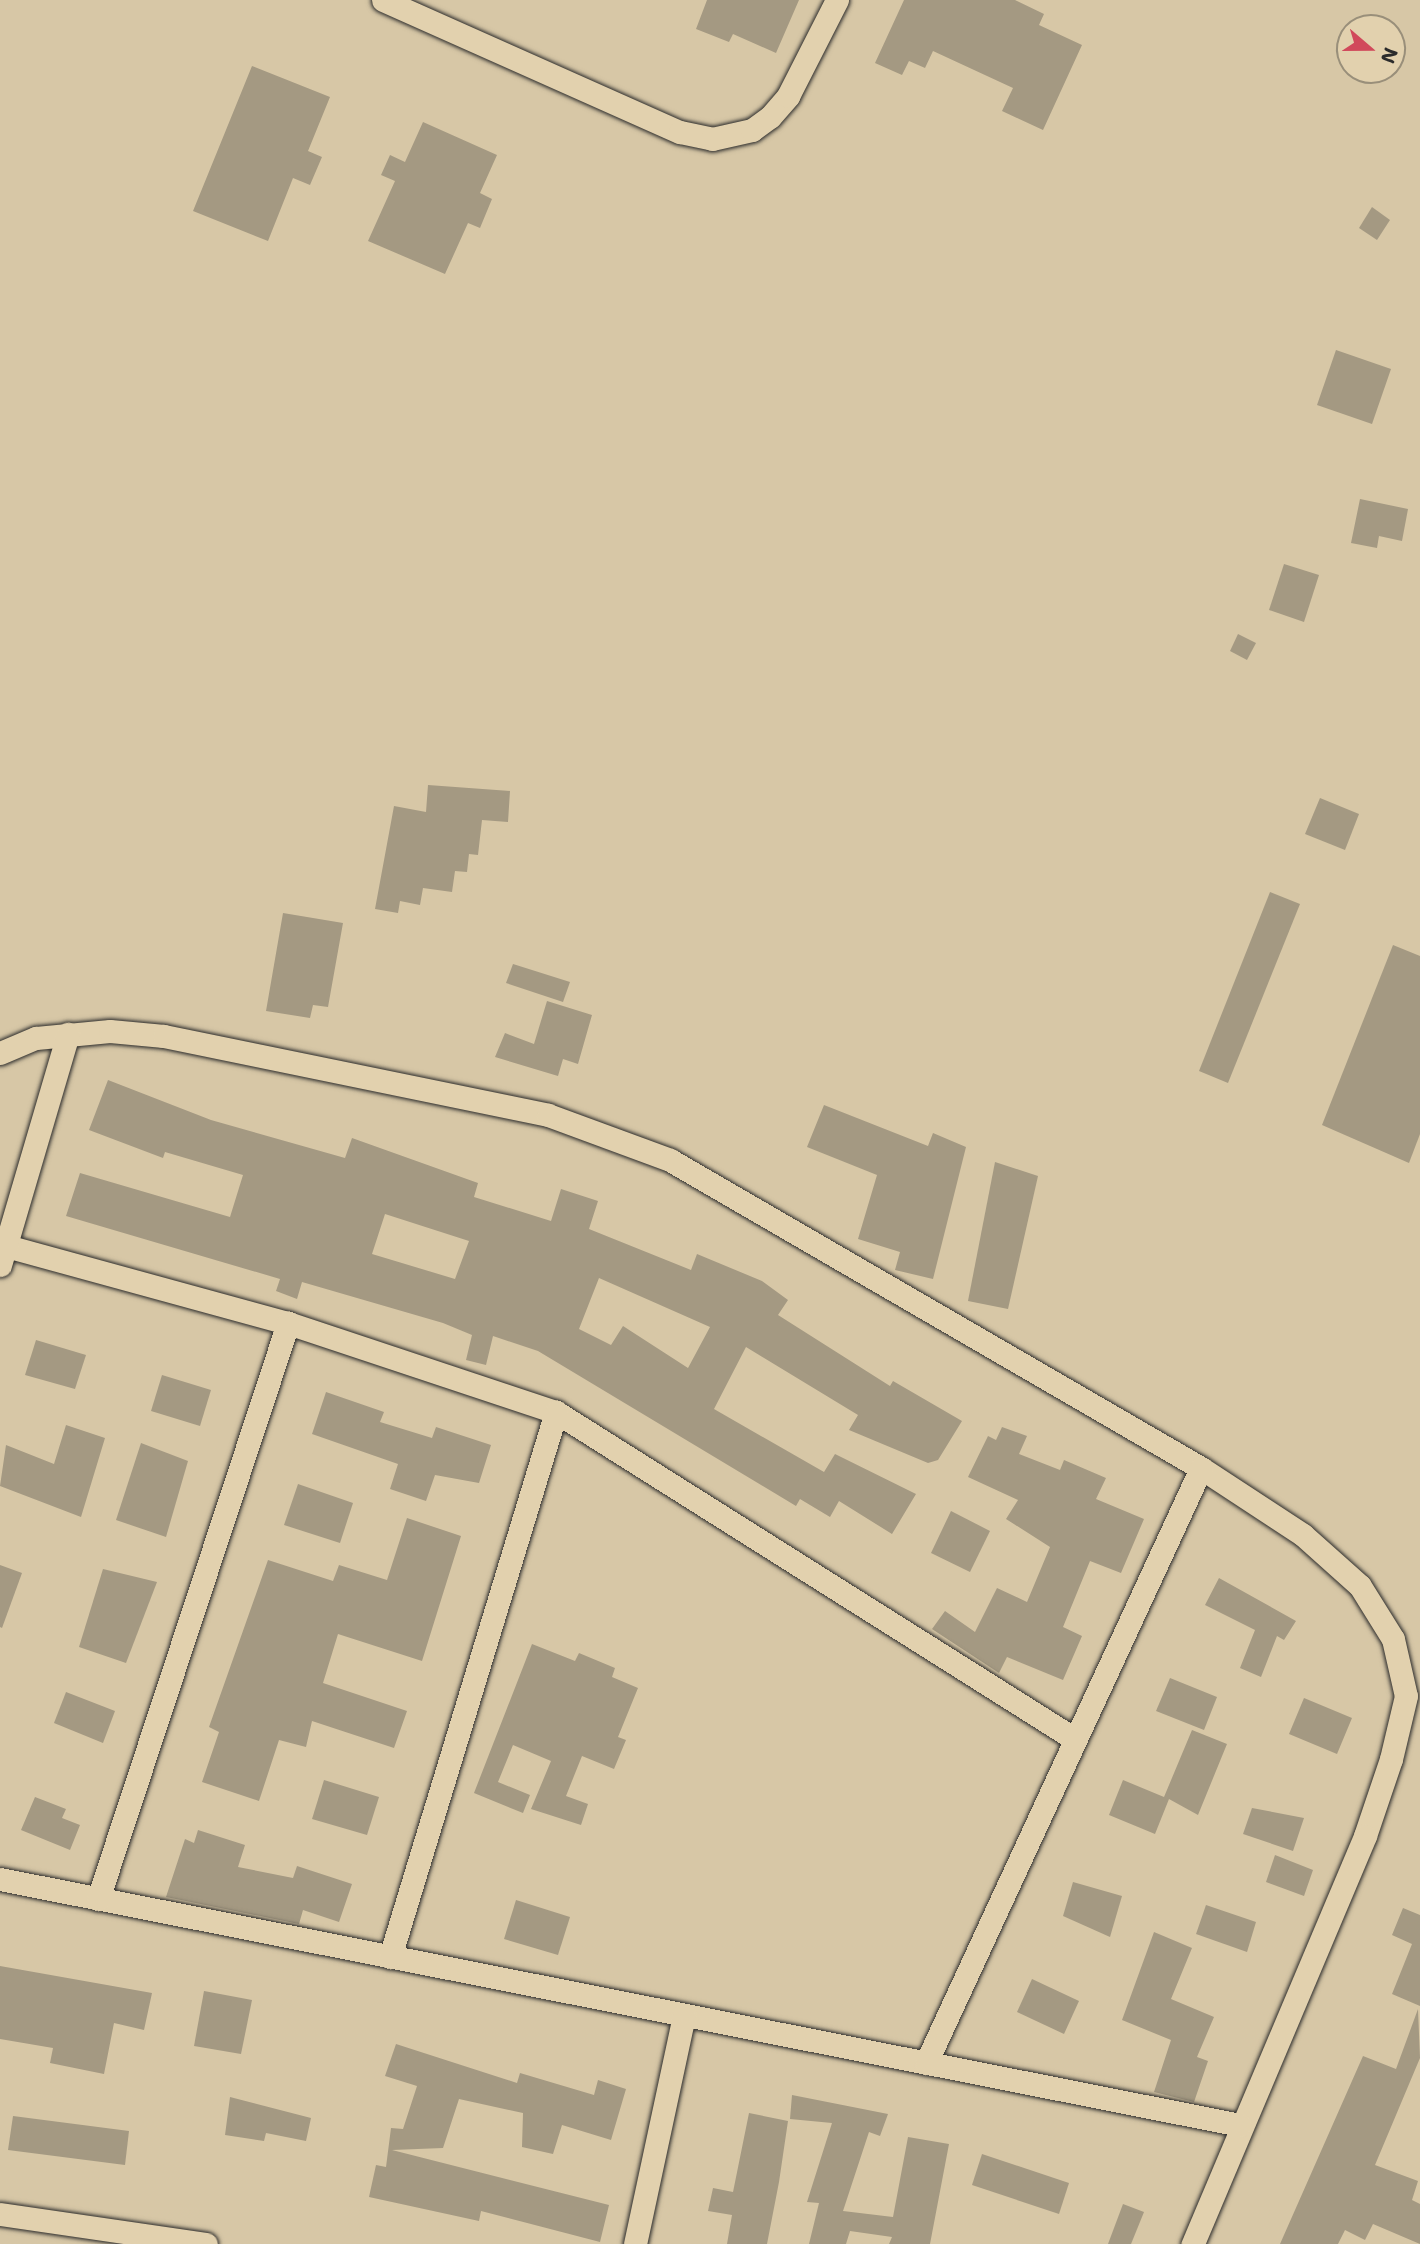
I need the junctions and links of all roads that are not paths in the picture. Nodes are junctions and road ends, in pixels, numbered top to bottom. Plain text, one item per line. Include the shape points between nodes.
1 (383, 0) edge
2 (838, 0) edge
3 (68, 1034) junction
4 (0, 1053) edge
5 (3, 1255) edge
6 (288, 1323) junction
7 (556, 1412) junction
8 (1201, 1468) junction
9 (1073, 1738) junction
10 (0, 1879) edge
11 (98, 1899) junction
12 (390, 1956) junction
13 (684, 2015) junction
14 (926, 2063) junction
15 (1240, 2125) junction
16 (0, 2214) edge
17 (206, 2244) edge
18 (635, 2244) edge
19 (1193, 2244) edge

1 - 2 street via 681,132 712,139 752,130 770,117 788,96
3 - 4 street via 36,1038
3 - 5 street
3 - 8 street via 164,1036 548,1115 670,1160
5 - 6 street
6 - 7 street
6 - 11 street
7 - 9 street
7 - 12 street
8 - 9 street
8 - 15 street via 1303,1535 1360,1586 1393,1639 1406,1696 1366,1836
9 - 14 street
10 - 11 street
11 - 12 street
12 - 13 street
13 - 14 street
13 - 18 street
14 - 15 street
15 - 19 street
16 - 17 street

